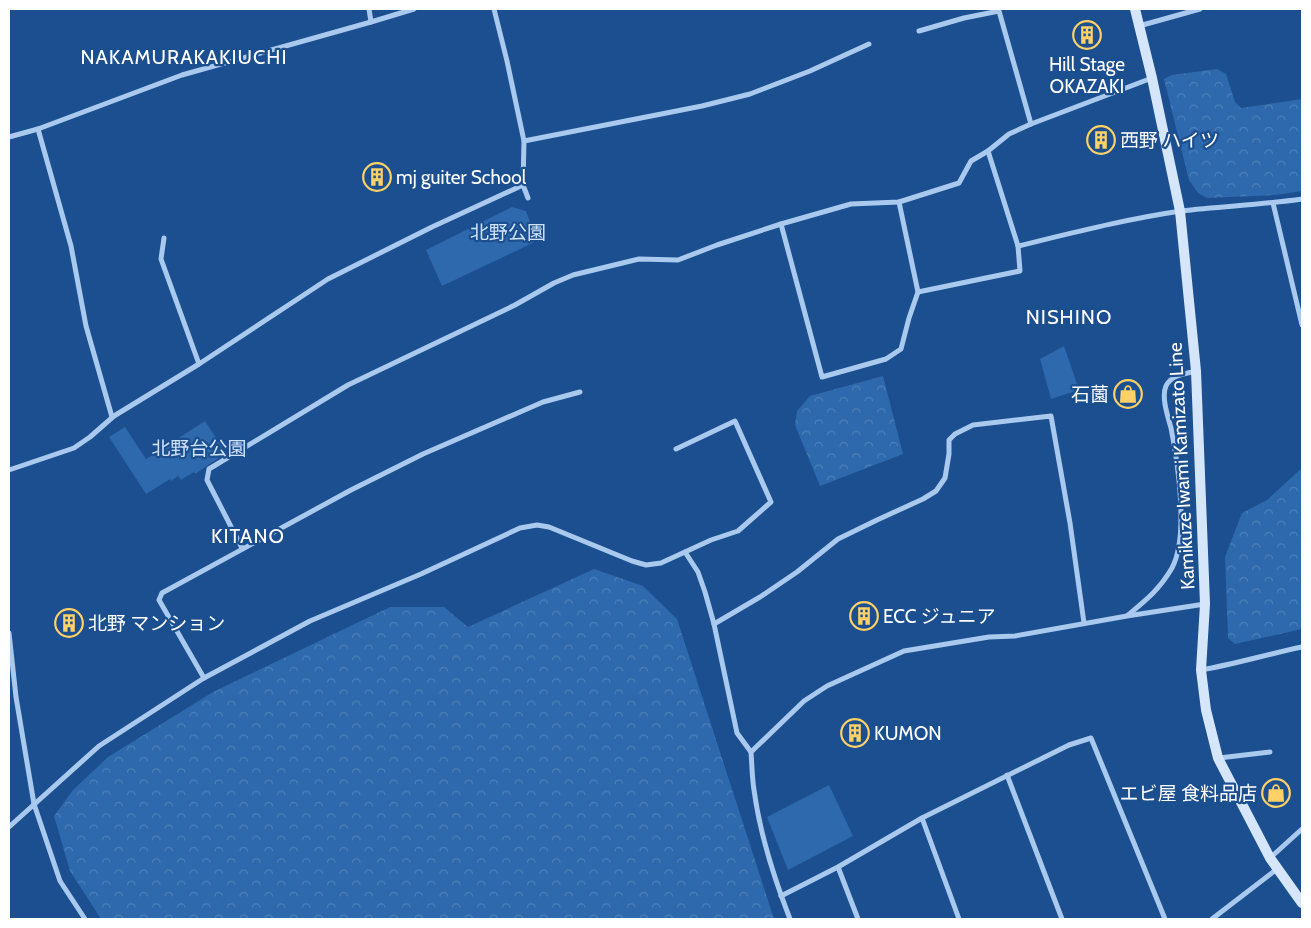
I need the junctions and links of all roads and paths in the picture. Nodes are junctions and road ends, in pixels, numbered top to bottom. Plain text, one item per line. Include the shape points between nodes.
1 (369, 9) edge
2 (414, 9) edge
3 (494, 9) edge
4 (1135, 9) edge
5 (1200, 9) edge
6 (371, 22) junction
7 (1139, 26) junction
8 (919, 32) dead end
9 (869, 44) dead end
10 (1152, 78) junction
11 (1031, 124) junction
12 (38, 129) junction
13 (9, 137) edge
14 (524, 142) junction
15 (988, 151) junction
16 (523, 185) junction
17 (528, 198) dead end
18 (1302, 199) edge
19 (899, 202) junction
20 (1273, 203) junction
21 (1180, 212) junction
22 (781, 224) junction
23 (164, 238) dead end
24 (1018, 246) junction
25 (918, 292) junction
26 (1302, 325) edge
27 (199, 364) junction
28 (1196, 371) junction
29 (580, 392) dead end
30 (112, 417) junction
31 (676, 449) dead end
32 (9, 470) edge
33 (242, 548) junction
34 (685, 552) junction
35 (1205, 604) junction
36 (1127, 616) junction
37 (714, 624) junction
38 (1084, 624) junction
39 (9, 633) edge
40 (1302, 647) edge
41 (1201, 670) junction
42 (204, 678) junction
43 (751, 752) junction
44 (1270, 752) dead end
45 (1218, 758) junction
46 (1007, 775) junction
47 (34, 804) junction
48 (922, 818) junction
49 (9, 827) edge
50 (1302, 829) edge
51 (1270, 858) junction
52 (838, 867) junction
53 (1277, 869) junction
54 (781, 896) junction
55 (1302, 903) edge
56 (86, 919) edge
57 (790, 919) edge
58 (858, 919) edge
59 (959, 919) edge
60 (1062, 919) edge
61 (1165, 919) edge
62 (1212, 919) edge

1 - 6 street
2 - 6 street
3 - 14 street
4 - 7 main road, Kamikuze Iwami Kamizato Line
5 - 7 street
6 - 12 street via 182,75
7 - 10 main road, Kamikuze Iwami Kamizato Line
8 - 11 street via 998,11
9 - 14 street via 750,94
10 - 11 street
10 - 21 main road, Kamikuze Iwami Kamizato Line
11 - 15 street via 1009,134
12 - 13 street
12 - 30 street via 71,246 86,326
14 - 16 street
15 - 19 street via 971,162 959,182
15 - 24 street
16 - 17 street
16 - 27 street via 432,226 328,279
18 - 20 street
19 - 22 street via 850,204
19 - 25 street
20 - 21 street
20 - 26 street
21 - 24 street
21 - 28 main road, Kamikuze Iwami Kamizato Line
22 - 25 street via 822,377 886,360 901,349
22 - 33 street via 678,260 639,259 573,275 348,385 209,469 207,480
23 - 27 street via 161,260
24 - 25 street via 1020,271
27 - 30 street
28 - 35 main road, Kamikuze Iwami Kamizato Line
28 - 36 street via 1173,378 1166,386 1164,396 1176,452 1182,519 1179,545 1173,566 1156,592
29 - 33 street via 543,402 423,454
30 - 32 street via 74,448
31 - 34 street via 735,421 771,502 738,531
33 - 42 street via 162,593 158,600
34 - 37 street via 698,572
34 - 42 street via 661,563 646,565 549,526 520,528 310,621
35 - 36 street
35 - 41 main road, Kamikuze Iwami Kamizato Line
36 - 38 street
37 - 38 street via 797,572 838,539 936,491 945,478 949,440 955,434 972,425 1051,416
37 - 43 street via 737,733
38 - 43 street via 904,651 827,686 804,701
39 - 47 street
40 - 41 street
41 - 45 main road, Kamikuze Iwami Kamizato Line via 1206,710
42 - 47 street via 99,746
43 - 54 street via 759,822
44 - 45 street
45 - 51 main road, Kamikuze Iwami Kamizato Line
46 - 48 street
46 - 60 street
46 - 61 street via 1091,738
47 - 49 street
47 - 56 street via 60,881
48 - 52 street
48 - 59 street
50 - 51 street
51 - 53 main road, Kamikuze Iwami Kamizato Line
52 - 54 street
52 - 58 street
53 - 55 main road, Kamikuze Iwami Kamizato Line
53 - 62 street
54 - 57 street

